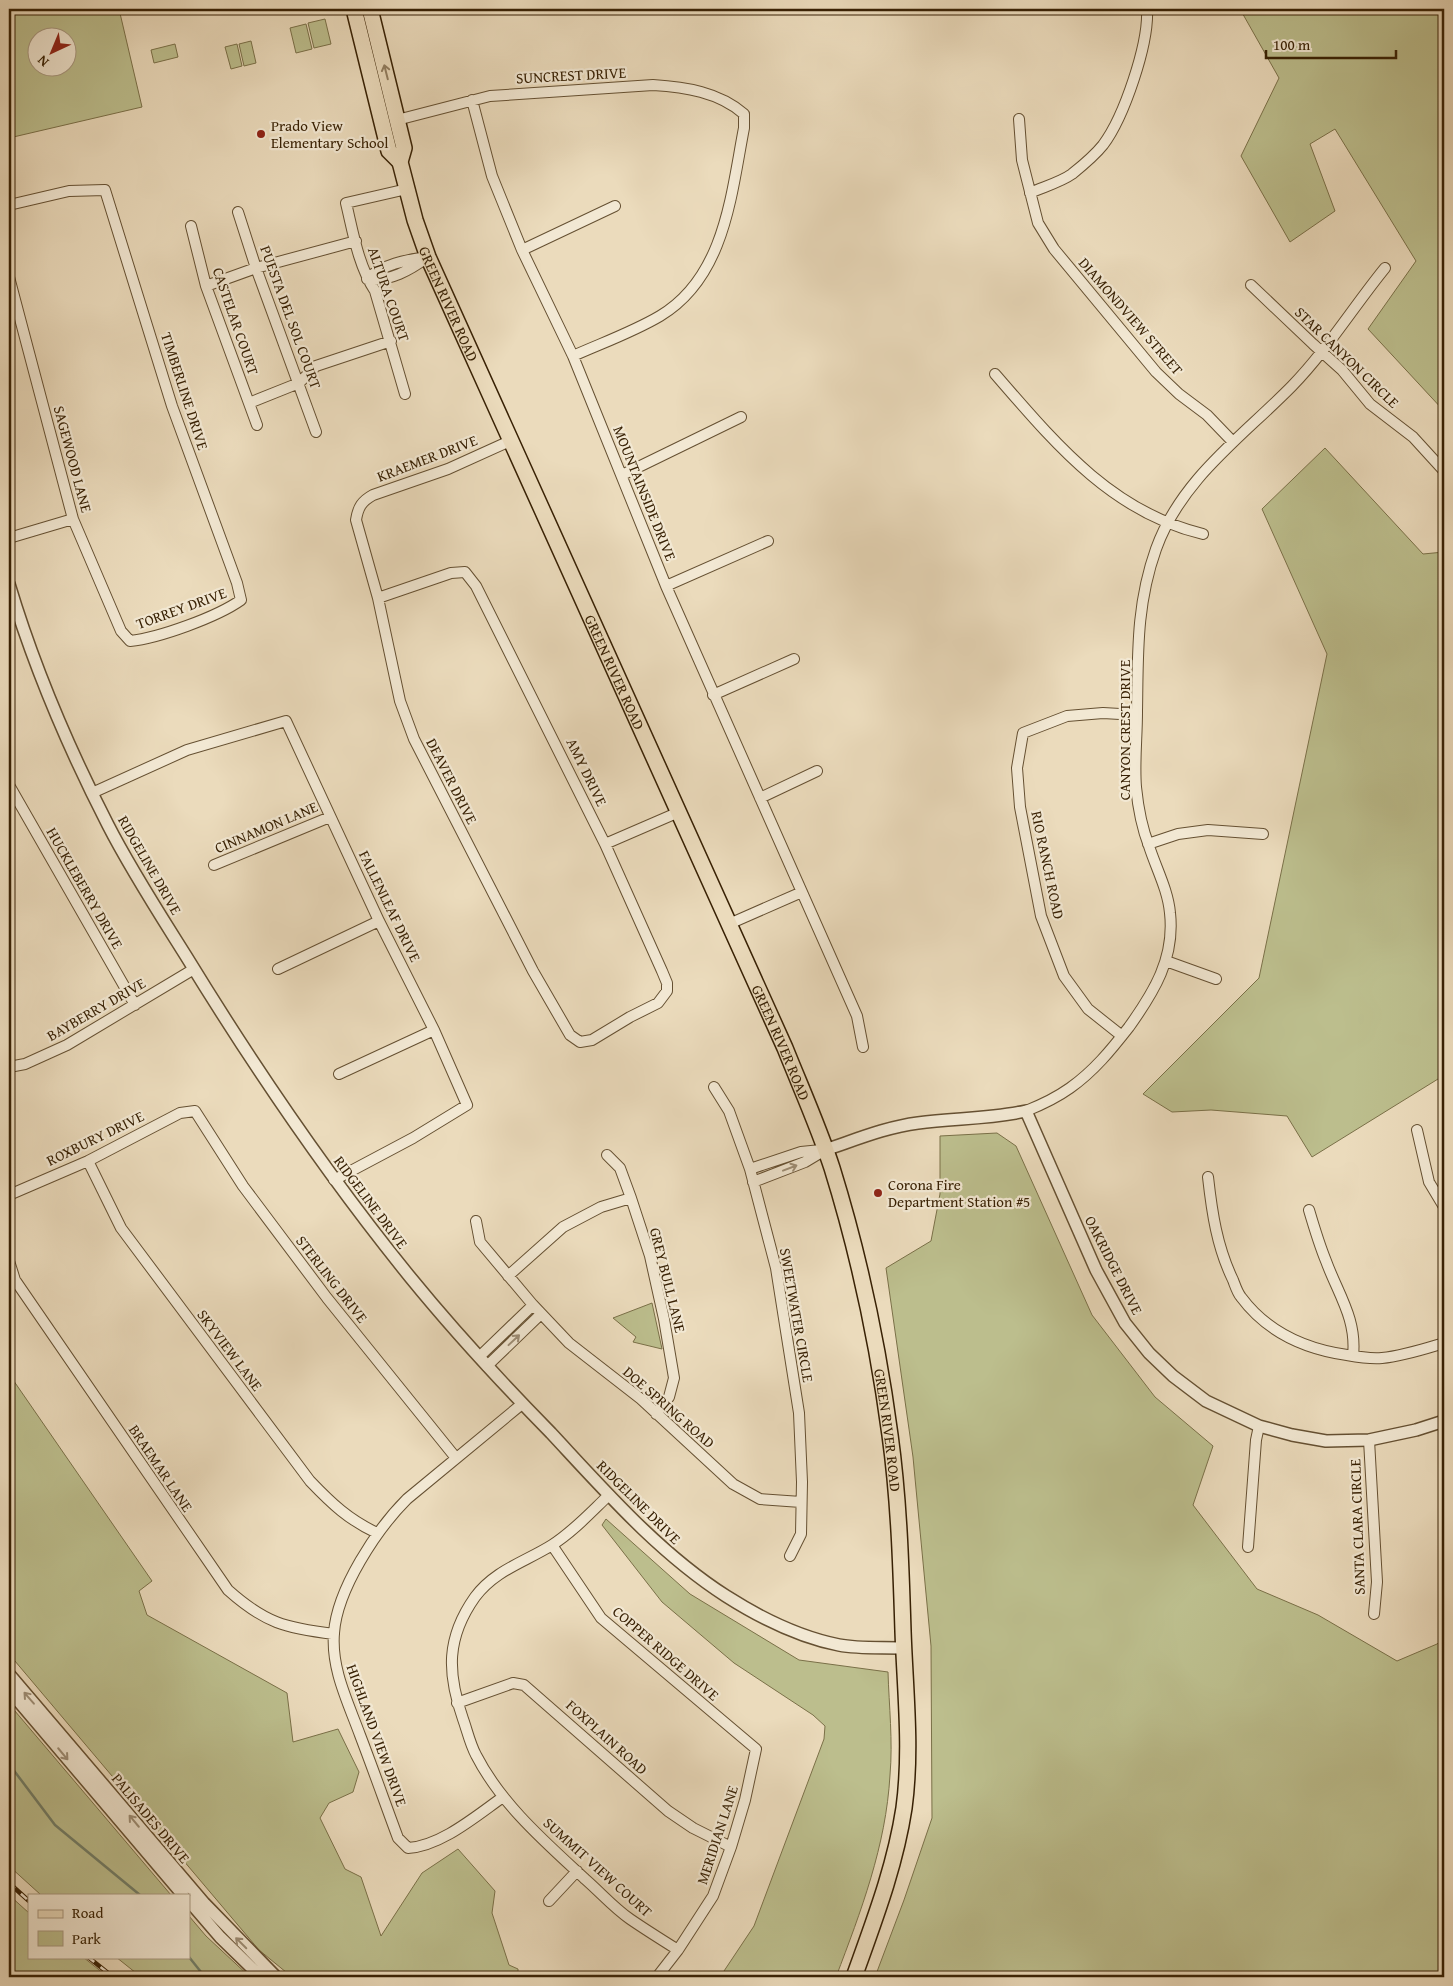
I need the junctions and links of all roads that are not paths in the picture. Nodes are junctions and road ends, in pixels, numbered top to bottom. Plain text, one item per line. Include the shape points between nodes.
1 (354, 9) edge
2 (370, 9) edge
3 (1147, 9) edge
4 (472, 100) junction
5 (377, 101) junction
6 (1019, 119) dead end
7 (397, 120) junction
8 (400, 162) junction
9 (406, 189) junction
10 (1030, 192) junction
11 (9, 205) edge
12 (614, 206) dead end
13 (238, 212) dead end
14 (191, 226) dead end
15 (356, 241) junction
16 (522, 250) junction
17 (428, 257) junction
18 (256, 268) junction
19 (1385, 268) dead end
20 (9, 277) edge
21 (367, 278) junction
22 (206, 286) junction
23 (1251, 286) dead end
24 (391, 341) junction
25 (1322, 351) junction
26 (573, 356) junction
27 (995, 374) dead end
28 (299, 383) junction
29 (406, 394) dead end
30 (249, 403) junction
31 (741, 417) dead end
32 (257, 425) dead end
33 (316, 432) dead end
34 (512, 440) junction
35 (1233, 442) junction
36 (1444, 471) edge
37 (622, 475) junction
38 (358, 509) joint
39 (73, 519) junction
40 (1168, 522) junction
41 (1203, 534) dead end
42 (9, 538) edge
43 (768, 541) dead end
44 (9, 584) edge
45 (666, 586) junction
46 (378, 598) junction
47 (240, 600) joint
48 (130, 641) joint
49 (794, 660) dead end
50 (714, 695) junction
51 (1137, 715) junction
52 (817, 771) dead end
53 (9, 786) edge
54 (92, 793) junction
55 (760, 798) junction
56 (678, 812) junction
57 (330, 816) junction
58 (1263, 834) dead end
59 (605, 844) junction
60 (1148, 844) junction
61 (214, 865) dead end
62 (802, 892) junction
63 (380, 921) junction
64 (729, 924) junction
65 (1166, 961) junction
66 (278, 968) dead end
67 (194, 969) junction
68 (1216, 979) dead end
69 (667, 991) joint
70 (135, 1005) junction
71 (434, 1030) junction
72 (1122, 1036) junction
73 (863, 1047) dead end
74 (9, 1067) edge
75 (339, 1074) dead end
76 (714, 1086) dead end
77 (1026, 1111) junction
78 (195, 1112) joint
79 (1418, 1130) dead end
80 (825, 1150) junction
81 (607, 1155) dead end
82 (88, 1161) junction
83 (750, 1168) junction
84 (1208, 1177) dead end
85 (334, 1180) junction
86 (753, 1182) junction
87 (9, 1194) edge
88 (631, 1198) junction
89 (1444, 1207) edge
90 (1308, 1210) dead end
91 (476, 1221) dead end
92 (9, 1261) edge
93 (508, 1276) junction
94 (533, 1305) junction
95 (542, 1314) junction
96 (1444, 1343) edge
97 (1354, 1356) junction
98 (483, 1361) junction
99 (522, 1404) junction
100 (656, 1414) junction
101 (1444, 1421) edge
102 (1259, 1426) junction
103 (1369, 1440) junction
104 (456, 1458) junction
105 (609, 1495) junction
106 (801, 1502) junction
107 (377, 1533) junction
108 (552, 1545) junction
109 (1248, 1547) dead end
110 (790, 1556) dead end
111 (1374, 1614) dead end
112 (334, 1634) junction
113 (904, 1648) junction
114 (9, 1674) edge
115 (9, 1690) edge
116 (457, 1703) junction
117 (756, 1749) joint
118 (503, 1797) junction
119 (731, 1847) junction
120 (577, 1871) junction
121 (182, 1894) edge
122 (549, 1901) dead end
123 (190, 1902) edge
124 (678, 1950) junction
125 (261, 1977) edge
126 (276, 1977) edge
127 (657, 1977) edge
128 (854, 1977) edge

1 - 5 main road, GREEN RIVER ROAD
7 -> 2 main road, GREEN RIVER ROAD
3 - 10 street via 1148,25 1142,51 1114,128 1102,146 1071,175
4 - 7 street, SUNCREST DRIVE
4 - 16 street, MOUNTAINSIDE DRIVE via 492,176
4 - 26 street, SUNCREST DRIVE via 508,94 673,86 701,91 733,104 744,114 744,128 721,237 700,279 686,296 659,316
5 - 7 main road
5 - 8 main road, GREEN RIVER ROAD via 389,151
6 - 10 street, DIAMONDVIEW STREET via 1022,160
7 - 8 main road, GREEN RIVER ROAD via 404,148
8 - 9 main road, GREEN RIVER ROAD
9 - 15 street, ALTURA COURT via 346,203
9 - 17 main road, GREEN RIVER ROAD
10 - 35 street, DIAMONDVIEW STREET via 1038,223 1054,249 1156,372
11 - 47 street, TIMBERLINE DRIVE via 69,191 105,190 172,406 237,583
12 - 16 street
13 - 18 street, PUESTA DEL SOL COURT
14 - 22 street, CASTELAR COURT
15 - 18 street
15 - 21 street, ALTURA COURT
16 - 26 street, MOUNTAINSIDE DRIVE
17 - 21 street via 376,270
17 - 34 main road, GREEN RIVER ROAD
18 - 22 street
18 - 28 street, PUESTA DEL SOL COURT
19 - 25 street, CANYON CREST DRIVE
20 - 39 street, SAGEWOOD LANE
21 - 24 street, ALTURA COURT via 375,290
22 - 30 street, CASTELAR COURT
23 - 25 street, STAR CANYON CIRCLE
24 - 28 street via 316,366
24 - 29 street, ALTURA COURT
25 - 35 street, CANYON CREST DRIVE via 1292,386
25 - 36 street, STAR CANYON CIRCLE via 1370,404 1413,437
26 - 37 street, MOUNTAINSIDE DRIVE
27 - 40 street via 1073,460 1106,488 1147,514
28 - 30 street
28 - 33 street, PUESTA DEL SOL COURT
30 - 32 street, CASTELAR COURT
31 - 37 street
34 - 38 street, KRAEMER DRIVE via 448,469 373,494
34 - 56 main road, GREEN RIVER ROAD
35 - 40 street, CANYON CREST DRIVE via 1189,488
37 - 45 street, MOUNTAINSIDE DRIVE
38 - 46 street, DEAVER DRIVE via 356,520
39 - 42 street
39 - 48 street, SAGEWOOD LANE via 121,630
40 - 41 street
40 - 51 street, CANYON CREST DRIVE via 1142,598
43 - 45 street
44 - 54 street, RIDGELINE DRIVE via 51,704
45 - 50 street, MOUNTAINSIDE DRIVE
46 - 59 street, AMY DRIVE via 451,573 465,572 480,594
46 - 69 street, DEAVER DRIVE via 400,700 414,739 533,971 570,1035 580,1042 592,1040 658,1003
47 - 48 street, TORREY DRIVE via 227,610 146,640
49 - 50 street
50 - 55 street, MOUNTAINSIDE DRIVE
51 - 60 street, CANYON CREST DRIVE via 1136,786
51 - 72 street, RIO RANCH ROAD via 1067,716 1023,733 1018,768 1020,808 1041,916 1064,976 1088,1009
52 - 55 street
53 - 70 street, HUCKLEBERRY DRIVE
54 - 57 street, FALLENLEAF DRIVE via 187,750 286,720
54 - 67 street, RIDGELINE DRIVE via 135,873
55 - 62 street, MOUNTAINSIDE DRIVE
56 - 59 street
56 - 64 main road, GREEN RIVER ROAD
57 - 61 street, CINNAMON LANE
57 - 63 street, FALLENLEAF DRIVE
58 - 60 street via 1208,830 1178,834
59 - 69 street, AMY DRIVE via 662,971
60 - 65 street, CANYON CREST DRIVE via 1170,910 1171,934
62 - 64 street
62 - 73 street, MOUNTAINSIDE DRIVE via 857,1016
63 - 66 street
63 - 71 street, FALLENLEAF DRIVE
64 - 80 main road, GREEN RIVER ROAD via 785,1048
65 - 68 street
65 - 72 street, CANYON CREST DRIVE via 1149,1000
67 - 70 street, BAYBERRY DRIVE
67 - 85 street, RIDGELINE DRIVE
70 - 74 street, BAYBERRY DRIVE via 66,1045 25,1064
71 - 75 street
71 - 85 street, FALLENLEAF DRIVE via 467,1105
72 - 77 street, CANYON CREST DRIVE via 1105,1058 1076,1083 1049,1101
76 - 83 street, SWEETWATER CIRCLE via 729,1110
77 - 80 street, CANYON CREST DRIVE via 918,1122
77 - 102 street, OAKRIDGE DRIVE via 1096,1270 1125,1323 1173,1376 1206,1401
78 - 82 street, ROXBURY DRIVE via 180,1113
78 - 104 street, STERLING DRIVE via 243,1186 315,1282
79 - 89 street via 1429,1182
80 - 83 street, CANYON CREST DRIVE via 801,1152
86 -> 80 street, CANYON CREST DRIVE via 805,1162
80 - 113 main road, GREEN RIVER ROAD via 862,1278 882,1382 896,1491
81 - 88 street, GREY BULL LANE via 620,1168
82 - 87 street, ROXBURY DRIVE
82 - 107 street, SKYVIEW LANE via 121,1228 310,1481 335,1508 358,1525
83 - 86 street, SWEETWATER CIRCLE
84 - 97 street via 1213,1221 1226,1265 1240,1296 1264,1322 1290,1340 1323,1352
85 - 98 street, RIDGELINE DRIVE via 412,1279
86 - 106 street, SWEETWATER CIRCLE via 776,1268 799,1413
88 - 93 street via 601,1207 563,1227
88 - 100 street, GREY BULL LANE via 650,1256 674,1378 669,1397
90 - 97 street via 1326,1262 1350,1315
91 - 93 street, DOE SPRING ROAD via 480,1242
92 - 112 street, BRAEMAR LANE via 15,1280 228,1590 248,1608 276,1623
93 - 94 street, DOE SPRING ROAD
94 - 95 street, DOE SPRING ROAD
94 - 98 street
98 -> 95 street
95 - 100 street, DOE SPRING ROAD via 569,1343
96 - 97 street via 1380,1358
98 - 99 street, RIDGELINE DRIVE
99 - 104 street, HIGHLAND VIEW DRIVE
99 - 105 street, RIDGELINE DRIVE
100 - 106 street, DOE SPRING ROAD via 733,1484 760,1498
101 - 103 street, OAKRIDGE DRIVE
102 - 103 street, OAKRIDGE DRIVE via 1326,1441
102 - 109 street
103 - 111 street, SANTA CLARA CIRCLE via 1376,1582
104 - 107 street, HIGHLAND VIEW DRIVE via 407,1499
105 - 108 street, SUMMIT VIEW COURT
105 - 113 street, RIDGELINE DRIVE via 696,1575 762,1616 800,1634 841,1646
106 - 110 street, SWEETWATER CIRCLE via 801,1534
107 - 112 street, HIGHLAND VIEW DRIVE via 336,1612
108 - 116 street, SUMMIT VIEW COURT via 492,1578 468,1607 454,1640 451,1678
108 - 117 street, COPPER RIDGE DRIVE via 601,1618
112 - 118 street, HIGHLAND VIEW DRIVE via 336,1669 398,1838 408,1848 419,1847 459,1828
113 - 128 main road, GREEN RIVER ROAD via 908,1754 904,1808 889,1880
126 -> 114 street, PALISADES DRIVE via 204,1903
115 -> 121 street, PALISADES DRIVE
116 - 118 street, SUMMIT VIEW COURT via 475,1754
116 - 119 street, FOXPLAIN ROAD via 513,1683 524,1685 668,1811
117 - 119 street, MERIDIAN LANE
118 - 120 street, SUMMIT VIEW COURT via 548,1846
119 - 124 street, MERIDIAN LANE via 713,1896
120 - 122 street
120 - 124 street, SUMMIT VIEW COURT via 629,1918
123 - 125 street
124 - 127 street, MERIDIAN LANE

